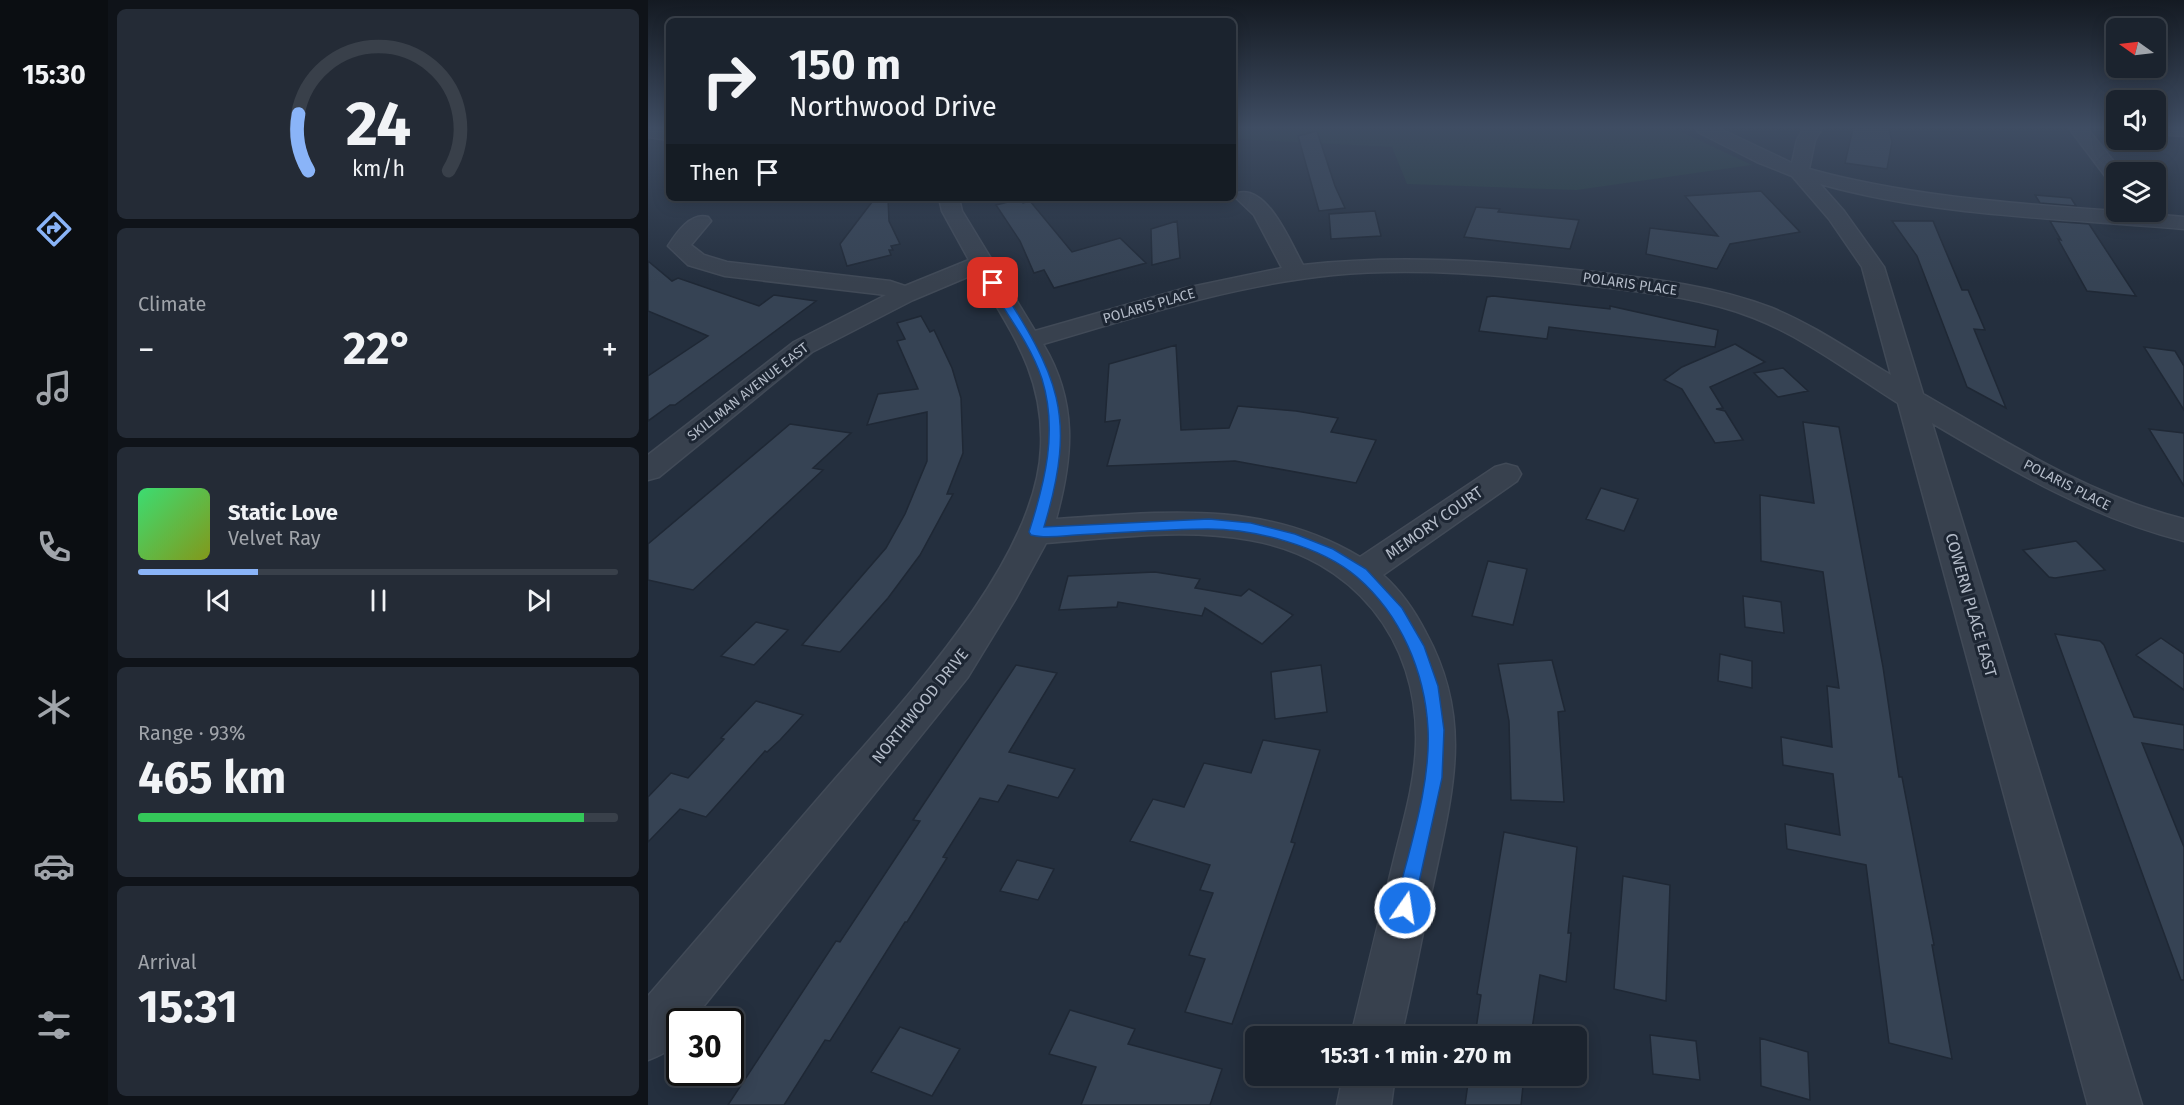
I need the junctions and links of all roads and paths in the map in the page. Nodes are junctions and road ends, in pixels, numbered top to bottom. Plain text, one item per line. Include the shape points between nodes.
1 (1806, 180) edge
2 (1830, 180) edge
3 (1245, 197) dead end
4 (950, 201) edge
5 (2106, 213) edge
6 (2166, 218) edge
7 (701, 221) dead end
8 (2162, 222) edge
9 (2184, 223) edge
10 (2184, 246) edge
11 (982, 263) junction
12 (1296, 273) junction
13 (905, 295) junction
14 (1027, 341) junction
15 (1911, 399) junction
16 (648, 470) edge
17 (1506, 474) dead end
18 (2184, 530) edge
19 (1036, 532) junction
20 (1361, 573) junction
21 (1378, 1026) edge
22 (648, 1035) edge
23 (1367, 1086) edge
24 (1364, 1105) edge
25 (2115, 1105) edge

1 - 15 street, COWERN PLACE EAST via 1874,267
2 - 5 street via 1889,194 1984,207
3 - 12 street via 1263,212
4 - 11 street
6 - 9 street
7 - 13 street via 679,246 696,260 725,269 890,288
8 - 10 street
11 - 13 street, SKILLMAN AVENUE EAST
11 - 14 street, NORTHWOOD DRIVE
12 - 14 street, POLARIS PLACE via 1190,294
12 - 15 street, POLARIS PLACE via 1369,267 1467,266 1694,293 1786,323
13 - 16 street, SKILLMAN AVENUE EAST via 803,347
14 - 19 street, NORTHWOOD DRIVE via 1047,378 1054,408 1056,449
15 - 18 street, POLARIS PLACE via 2086,497
15 - 25 street, COWERN PLACE EAST
17 - 20 street, MEMORY COURT
19 - 20 street via 1209,524 1251,528 1328,553
19 - 22 street, NORTHWOOD DRIVE via 956,666
20 - 21 street via 1397,612 1416,646 1430,686 1436,730 1434,778
23 - 24 street

